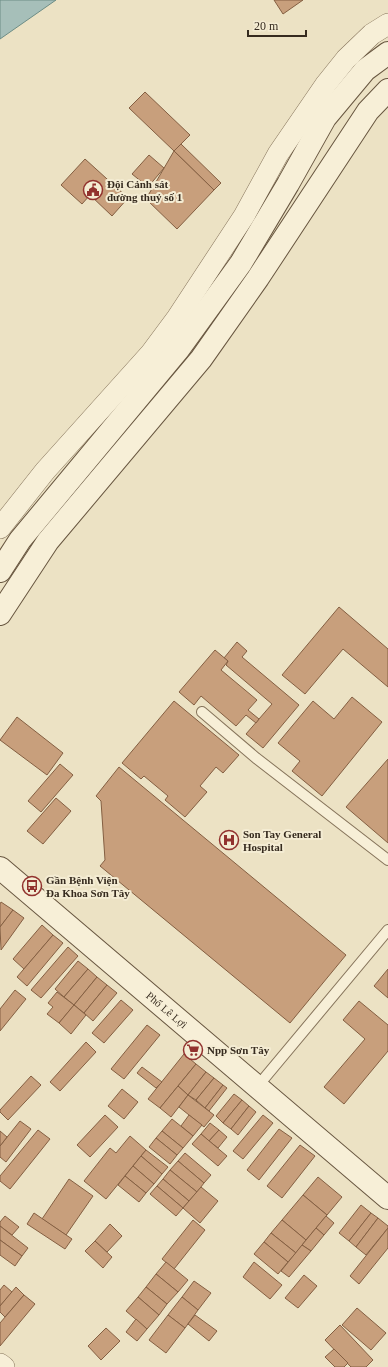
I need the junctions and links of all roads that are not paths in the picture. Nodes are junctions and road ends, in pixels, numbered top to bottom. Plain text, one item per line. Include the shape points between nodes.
1 (388, 24) edge
2 (388, 53) edge
3 (388, 90) edge
4 (0, 528) edge
5 (0, 571) edge
6 (0, 614) edge
7 (202, 712) dead end
8 (388, 860) edge
9 (0, 868) edge
10 (388, 930) edge
11 (257, 1087) junction
12 (388, 1198) edge
13 (0, 1364) edge
14 (4, 1367) edge

1 - 4 street via 372,34 346,59 326,84 278,154 244,216 177,318 151,352 45,471
2 - 5 main road via 365,70 325,118 236,269 178,350 20,540
3 - 6 main road via 368,111 258,278 201,359 48,541
7 - 8 lane via 256,758
9 - 11 main road, Phố Lê Lợi
10 - 11 lane
11 - 12 main road, Phố Lê Lợi
13 - 14 street

